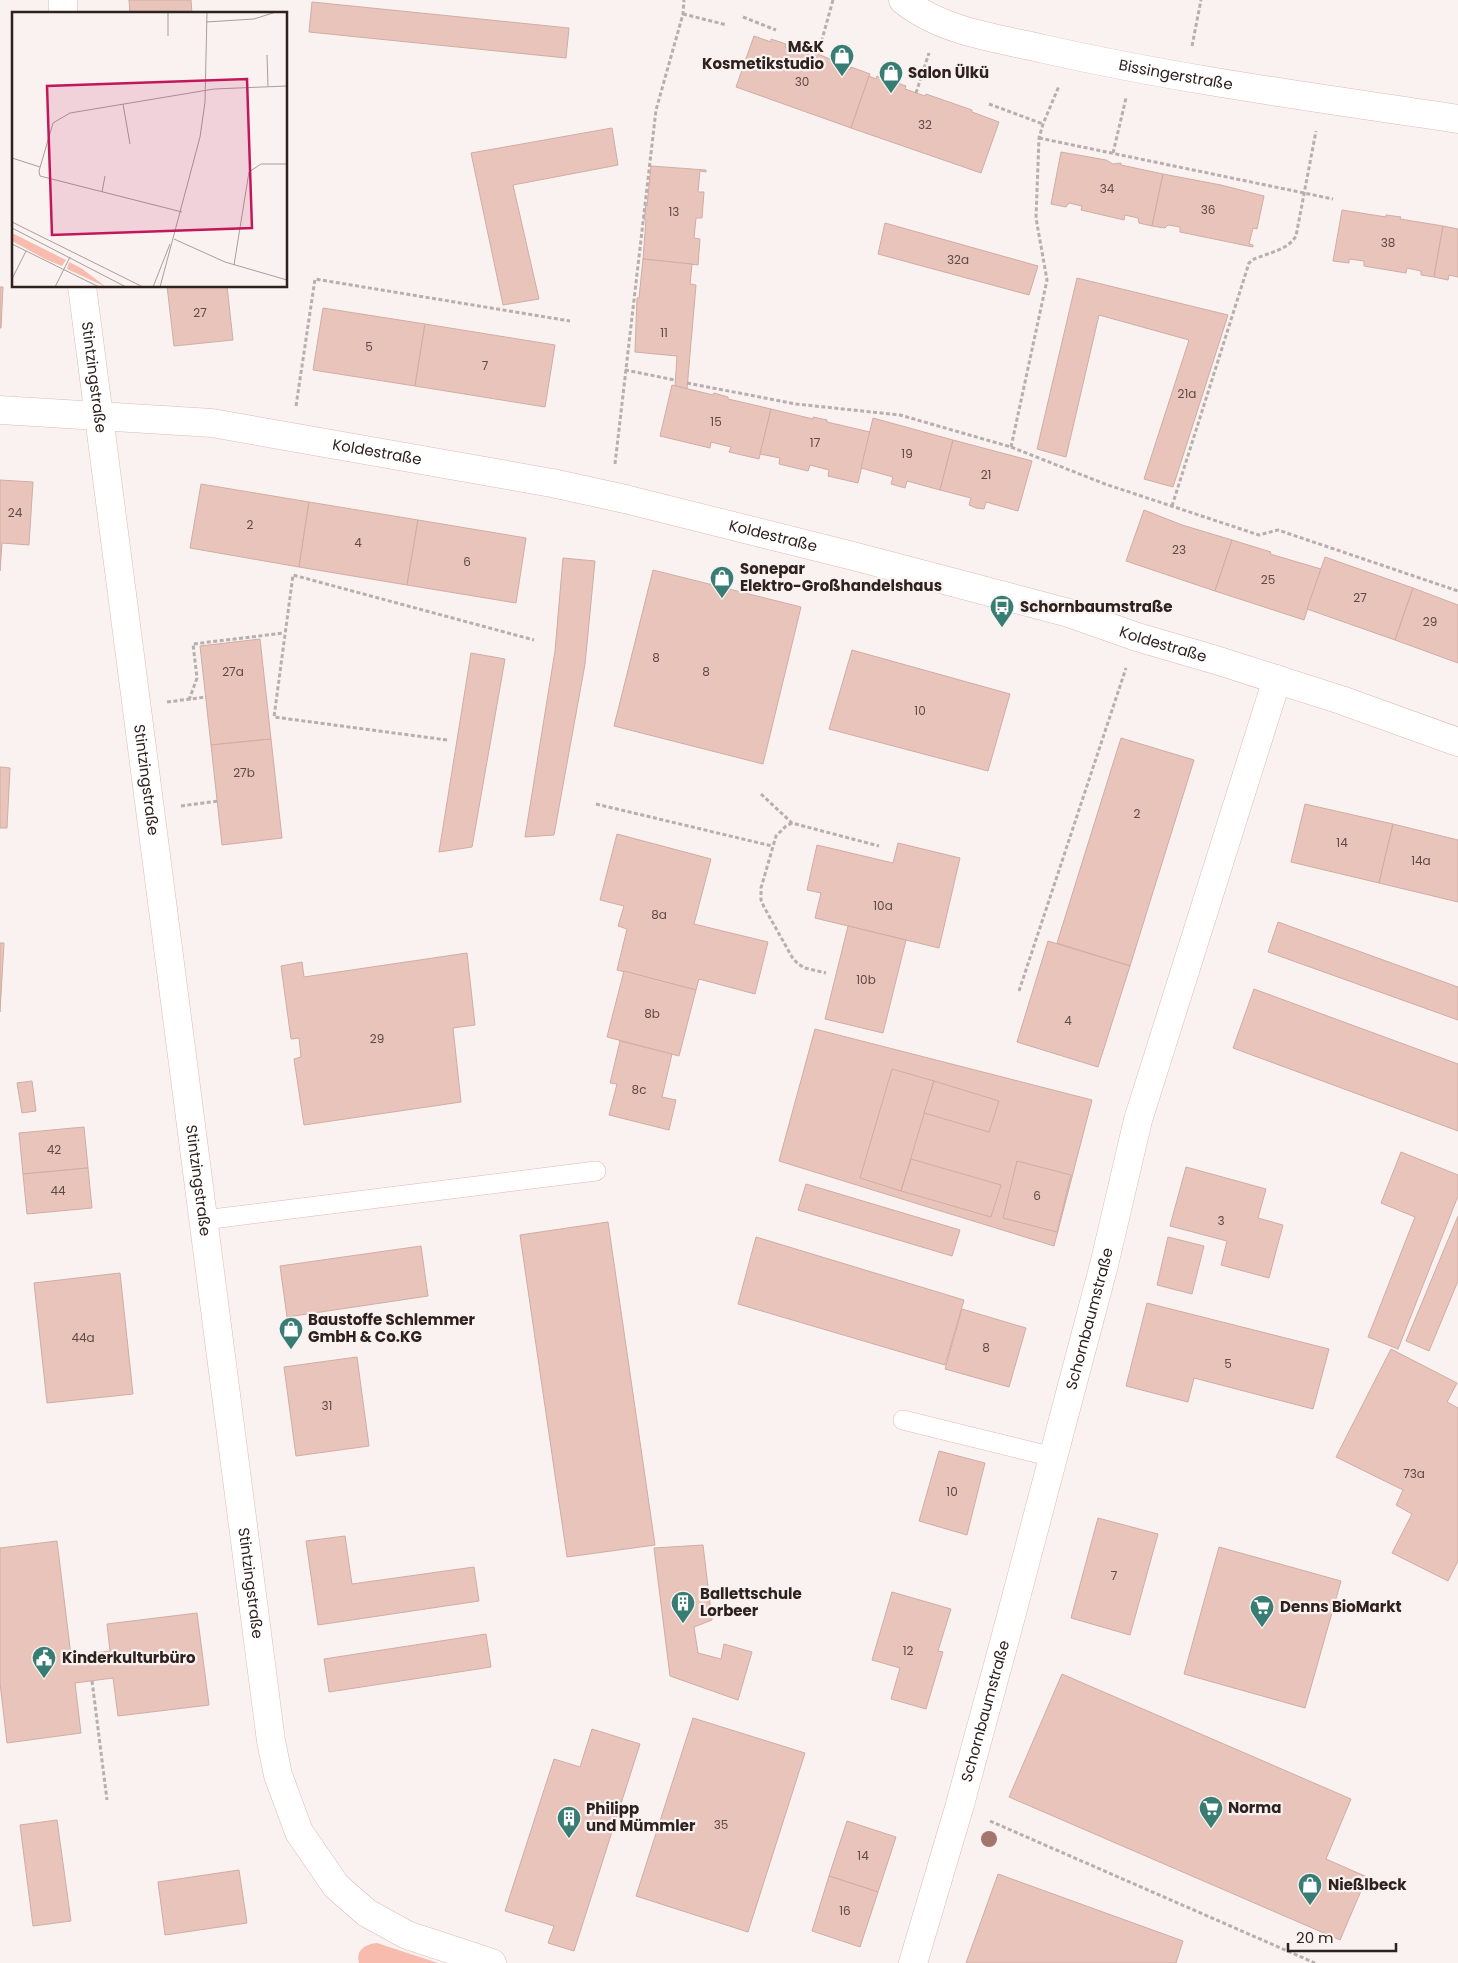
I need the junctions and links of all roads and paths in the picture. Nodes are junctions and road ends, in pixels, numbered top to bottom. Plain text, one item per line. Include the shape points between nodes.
1 (684, 0) edge
2 (833, 0) edge
3 (903, 0) edge
4 (1201, 0) edge
5 (683, 14) junction
6 (743, 17) dead end
7 (940, 20) junction
8 (728, 25) dead end
9 (776, 30) dead end
10 (818, 54) dead end
11 (1072, 55) junction
12 (1134, 67) junction
13 (1187, 77) junction
14 (916, 93) dead end
15 (1322, 98) junction
16 (990, 104) dead end
17 (1458, 119) edge
18 (1043, 124) junction
19 (1039, 138) junction
20 (1113, 153) junction
21 (1304, 194) junction
22 (1333, 199) dead end
23 (82, 288) edge
24 (570, 321) dead end
25 (625, 370) junction
26 (675, 380) dead end
27 (687, 383) dead end
28 (0, 410) edge
29 (295, 411) dead end
30 (99, 416) junction
31 (1011, 447) junction
32 (614, 472) dead end
33 (1172, 506) junction
34 (1458, 591) edge
35 (284, 633) junction
36 (1137, 637) junction
37 (534, 640) dead end
38 (1277, 679) junction
39 (189, 700) dead end
40 (447, 740) dead end
41 (1458, 742) edge
42 (760, 794) dead end
43 (596, 804) dead end
44 (792, 823) junction
45 (772, 846) junction
46 (879, 846) dead end
47 (826, 973) dead end
48 (1019, 991) dead end
49 (596, 1171) dead end
50 (204, 1220) junction
51 (903, 1420) dead end
52 (1053, 1457) junction
53 (92, 1681) dead end
54 (107, 1800) dead end
55 (959, 1808) junction
56 (492, 1963) edge
57 (914, 1963) edge
58 (1314, 1963) edge

1 - 5 path
2 - 10 path
3 - 7 street, Bissingerstraße via 912,8
4 - 13 path
5 - 8 path
5 - 25 path via 656,110
6 - 9 path
7 - 11 street, Bissingerstraße via 962,31
7 - 14 path
11 - 12 street, Bissingerstraße
11 - 18 path
12 - 13 street, Bissingerstraße
12 - 20 path
13 - 15 street, Bissingerstraße
15 - 17 street, Bissingerstraße
15 - 21 path
16 - 18 path
18 - 19 path
19 - 20 path
19 - 31 path via 1036,218 1047,280
20 - 21 path
21 - 22 path
21 - 33 path via 1292,243 1249,262
23 - 30 street, Stintzingstraße
24 - 29 path via 315,279
25 - 26 path
25 - 32 path
27 - 31 path via 796,404 900,416
28 - 30 street, Koldestraße
30 - 36 street, Koldestraße via 212,423 552,483 862,558 1069,613
30 - 50 street, Stintzingstraße
31 - 33 path
33 - 34 path via 1259,535 1278,530
35 - 37 path via 293,575
35 - 39 path via 193,644 197,678
35 - 40 path via 274,717
36 - 38 street, Koldestraße
36 - 48 path
38 - 41 street, Koldestraße
38 - 52 street, Schornbaumstraße via 1138,1120
42 - 44 path
43 - 45 path
44 - 45 path via 776,836
44 - 46 path
45 - 47 path via 761,900 798,964
49 - 50 lane
50 - 56 street, Stintzingstraße via 271,1741 278,1775 299,1832 336,1886 367,1913 407,1935
51 - 52 lane
52 - 55 street, Schornbaumstraße
53 - 54 path
55 - 57 street, Schornbaumstraße
55 - 58 path

